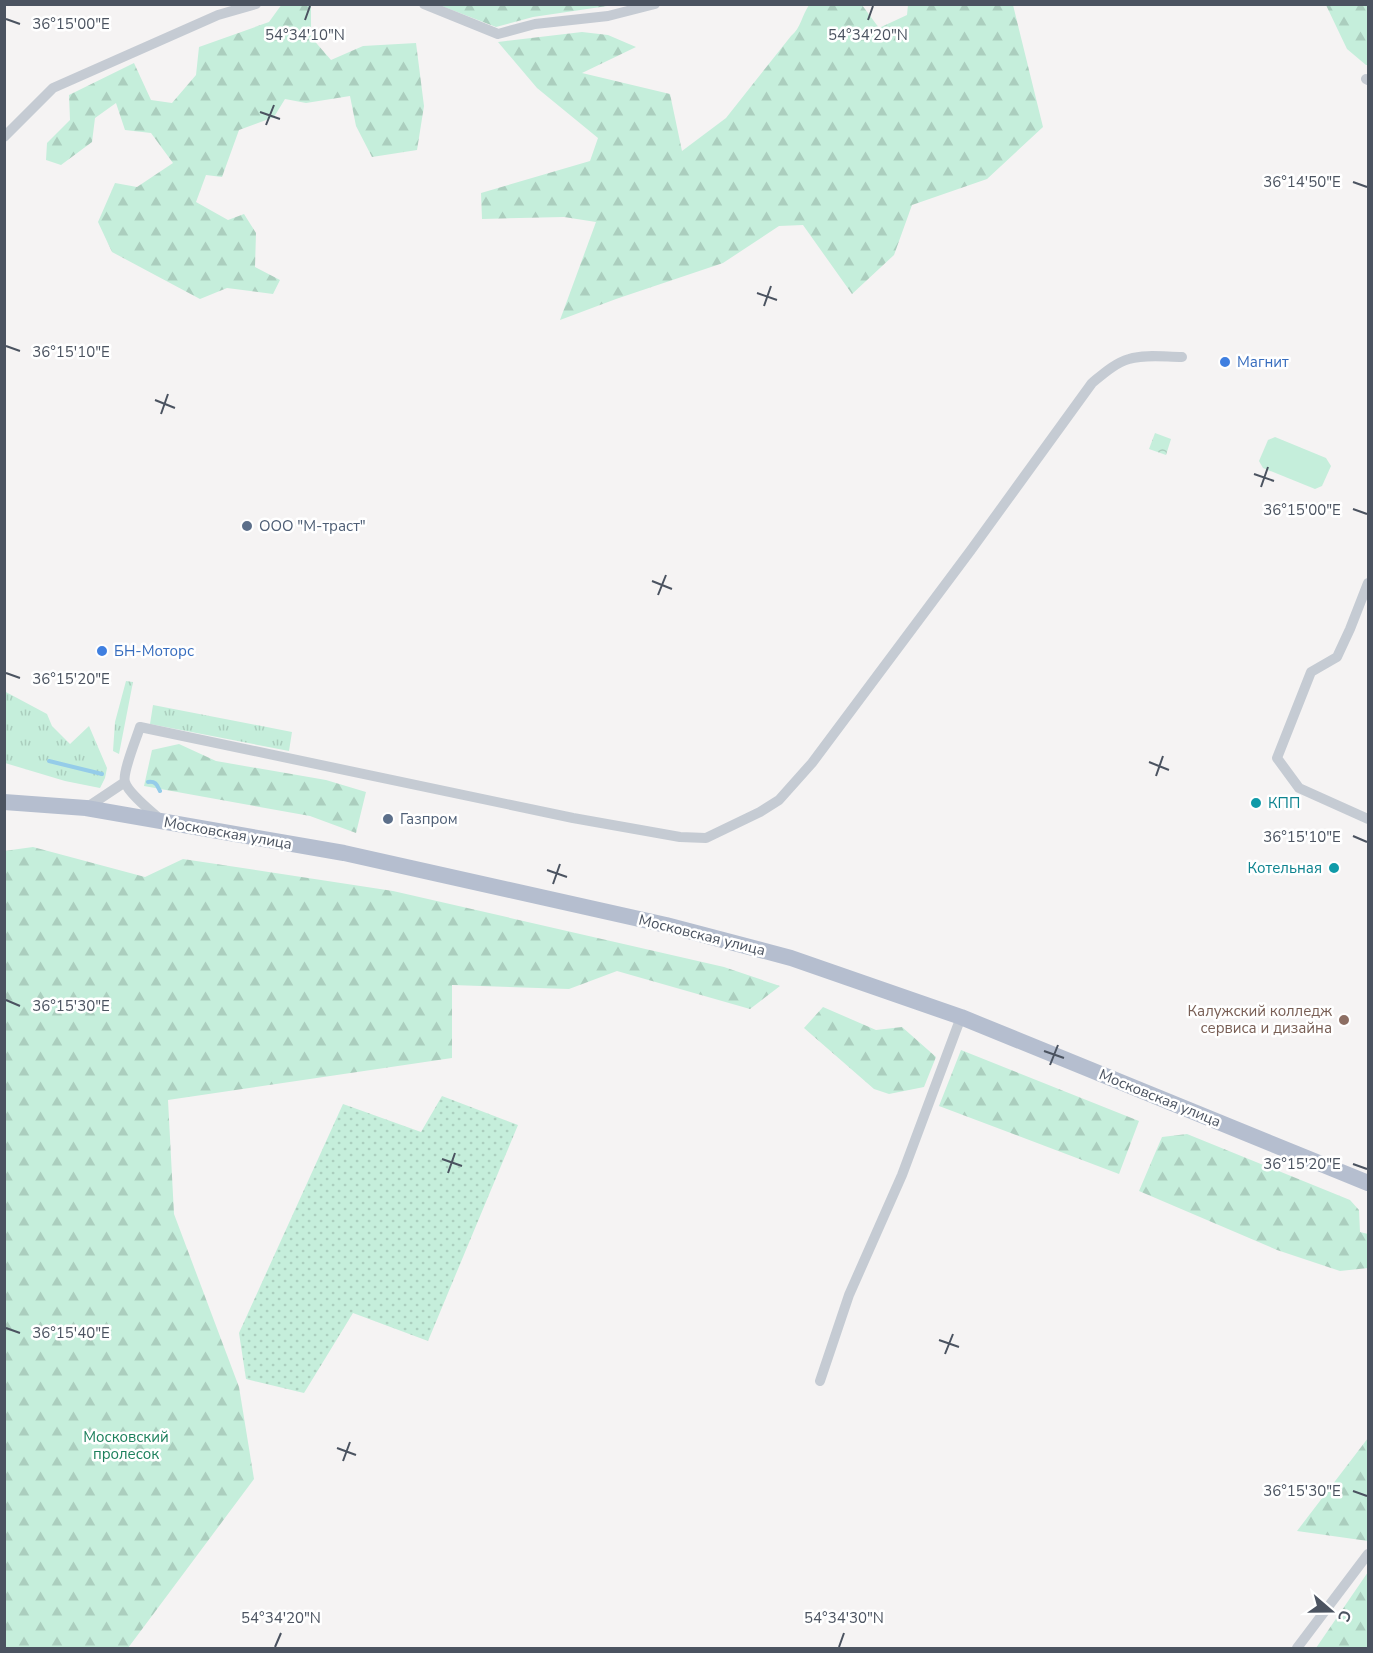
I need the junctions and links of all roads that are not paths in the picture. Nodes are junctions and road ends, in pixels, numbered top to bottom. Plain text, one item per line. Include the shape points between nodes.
1 (256, 4) edge
2 (424, 4) edge
3 (655, 4) edge
4 (4, 137) edge
5 (1182, 357) dead end
6 (1368, 583) edge
7 (125, 782) junction
8 (4, 802) edge
9 (86, 808) junction
10 (1368, 819) edge
11 (163, 822) junction
12 (961, 1017) junction
13 (1368, 1183) edge
14 (820, 1381) dead end
15 (1368, 1554) edge
16 (1297, 1648) edge

1 - 4 street via 218,15 53,88
2 - 3 street via 498,34
5 - 7 street via 1130,359 1092,383 812,763 778,800 706,838 573,818 140,727
6 - 10 street via 1337,657 1311,672 1276,758 1299,788
7 - 9 street
7 - 11 street
8 - 9 main road, Московская улица
9 - 11 main road, Московская улица
11 - 12 main road, Московская улица via 344,853 666,925 791,958
12 - 13 main road, Московская улица
12 - 14 street via 902,1175 849,1295
15 - 16 street

